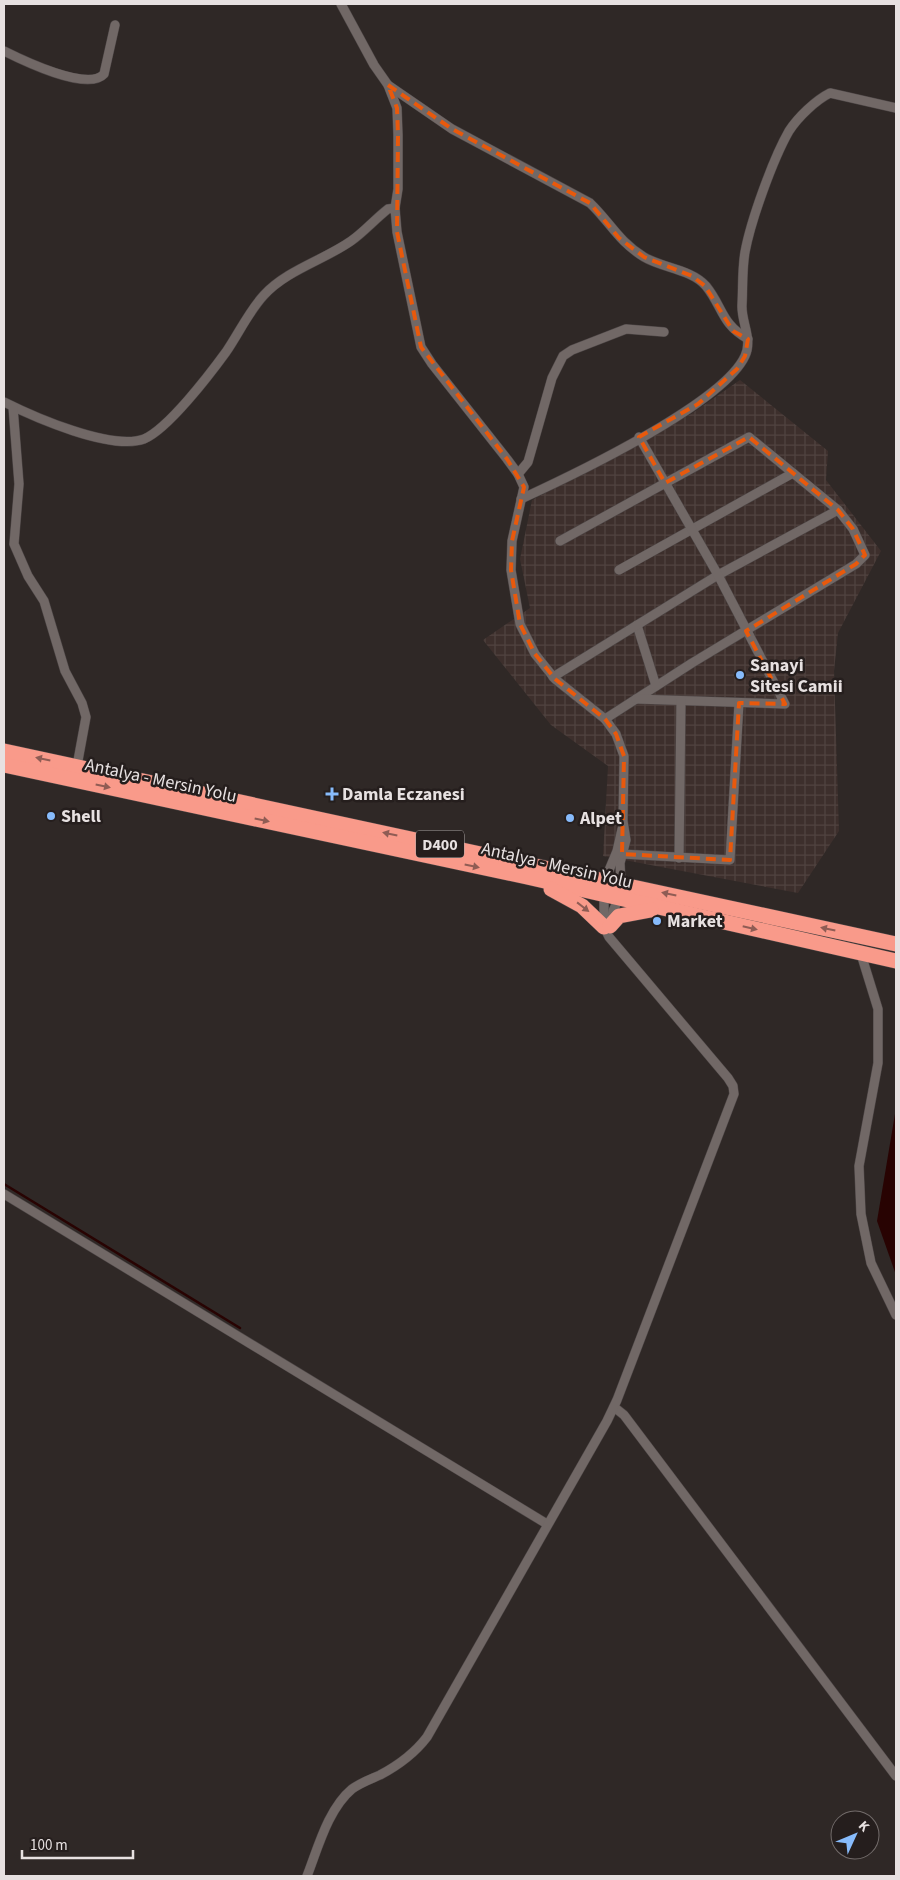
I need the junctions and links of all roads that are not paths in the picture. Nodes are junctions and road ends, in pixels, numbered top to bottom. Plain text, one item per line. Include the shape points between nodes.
1 (341, 4) edge
2 (115, 25) dead end
3 (4, 51) edge
4 (388, 85) junction
5 (896, 108) edge
6 (395, 208) junction
7 (664, 332) dead end
8 (748, 339) junction
9 (4, 402) edge
10 (13, 407) junction
11 (639, 438) junction
12 (793, 473) junction
13 (518, 474) junction
14 (665, 483) junction
15 (520, 499) junction
16 (838, 510) junction
17 (692, 530) junction
18 (560, 541) dead end
19 (619, 570) dead end
20 (718, 575) junction
21 (637, 624) junction
22 (746, 631) junction
23 (553, 677) junction
24 (656, 686) junction
25 (636, 699) junction
26 (681, 701) junction
27 (739, 703) junction
28 (605, 719) junction
29 (4, 751) edge
30 (4, 765) edge
31 (77, 766) junction
32 (623, 821) junction
33 (622, 854) junction
34 (679, 858) junction
35 (527, 877) junction
36 (604, 888) junction
37 (620, 891) junction
38 (661, 908) junction
39 (608, 930) junction
40 (896, 944) edge
41 (866, 955) junction
42 (896, 961) edge
43 (4, 1194) edge
44 (896, 1315) edge
45 (614, 1407) junction
46 (547, 1524) junction
47 (896, 1776) edge
48 (307, 1876) edge

1 - 4 street
2 - 3 street via 104,74 96,78 47,71
4 - 6 street via 397,108 398,189
4 - 8 street via 452,130 590,203 619,238 644,257 692,276 705,286 733,331
5 - 8 street via 830,93 821,97 790,130 750,230 744,254 742,309
6 - 10 street via 388,209 350,242 322,256 264,295 207,377 154,433 143,439 113,440 38,419
6 - 13 street via 396,232 421,347
7 - 13 street via 626,329 564,356 552,378 528,462
8 - 11 street via 745,356 737,368 698,404
9 - 10 street
10 - 31 street via 19,484 14,544 28,576 44,601 65,671 86,717
11 - 14 street
11 - 15 street
12 - 14 street via 748,437
12 - 16 street
12 - 17 street
13 - 15 street via 524,487
14 - 17 street
14 - 18 street
15 - 23 street via 512,541 513,592 520,624 535,654
16 - 20 street
16 - 22 street via 853,529 865,554 856,564
17 - 19 street
17 - 20 street
20 - 21 street
20 - 22 street
21 - 23 street
21 - 24 street
22 - 24 street
22 - 27 street via 785,704
23 - 28 street
24 - 25 street
25 - 26 street
25 - 28 street
26 - 27 street
26 - 34 street
27 - 34 street via 730,860
28 - 32 street via 616,734 624,756
31 -> 29 highway, Antalya - Mersin Yolu / D400
30 -> 35 highway, Antalya - Mersin Yolu / D400
36 -> 31 highway, Antalya - Mersin Yolu / D400
32 - 33 street via 626,840
32 - 36 street
33 - 34 street
33 - 37 street
35 - 36 highway, Antalya - Mersin Yolu / D400
35 -> 39 highway via 573,900
36 - 37 highway, Antalya - Mersin Yolu / D400
36 - 39 street
37 - 38 highway, Antalya - Mersin Yolu / D400
37 - 39 street
40 -> 37 highway, Antalya - Mersin Yolu / D400
38 - 39 highway via 619,916
38 -> 41 highway, Antalya - Mersin Yolu / D400
39 - 45 street via 728,1078 734,1094
41 - 42 highway, Antalya - Mersin Yolu / D400
41 - 44 street via 878,1018 878,1063 859,1166 861,1214 871,1263
43 - 46 street
45 - 46 street
45 - 47 street via 663,1466
46 - 48 street via 427,1737 404,1760 354,1787 346,1795 328,1826

